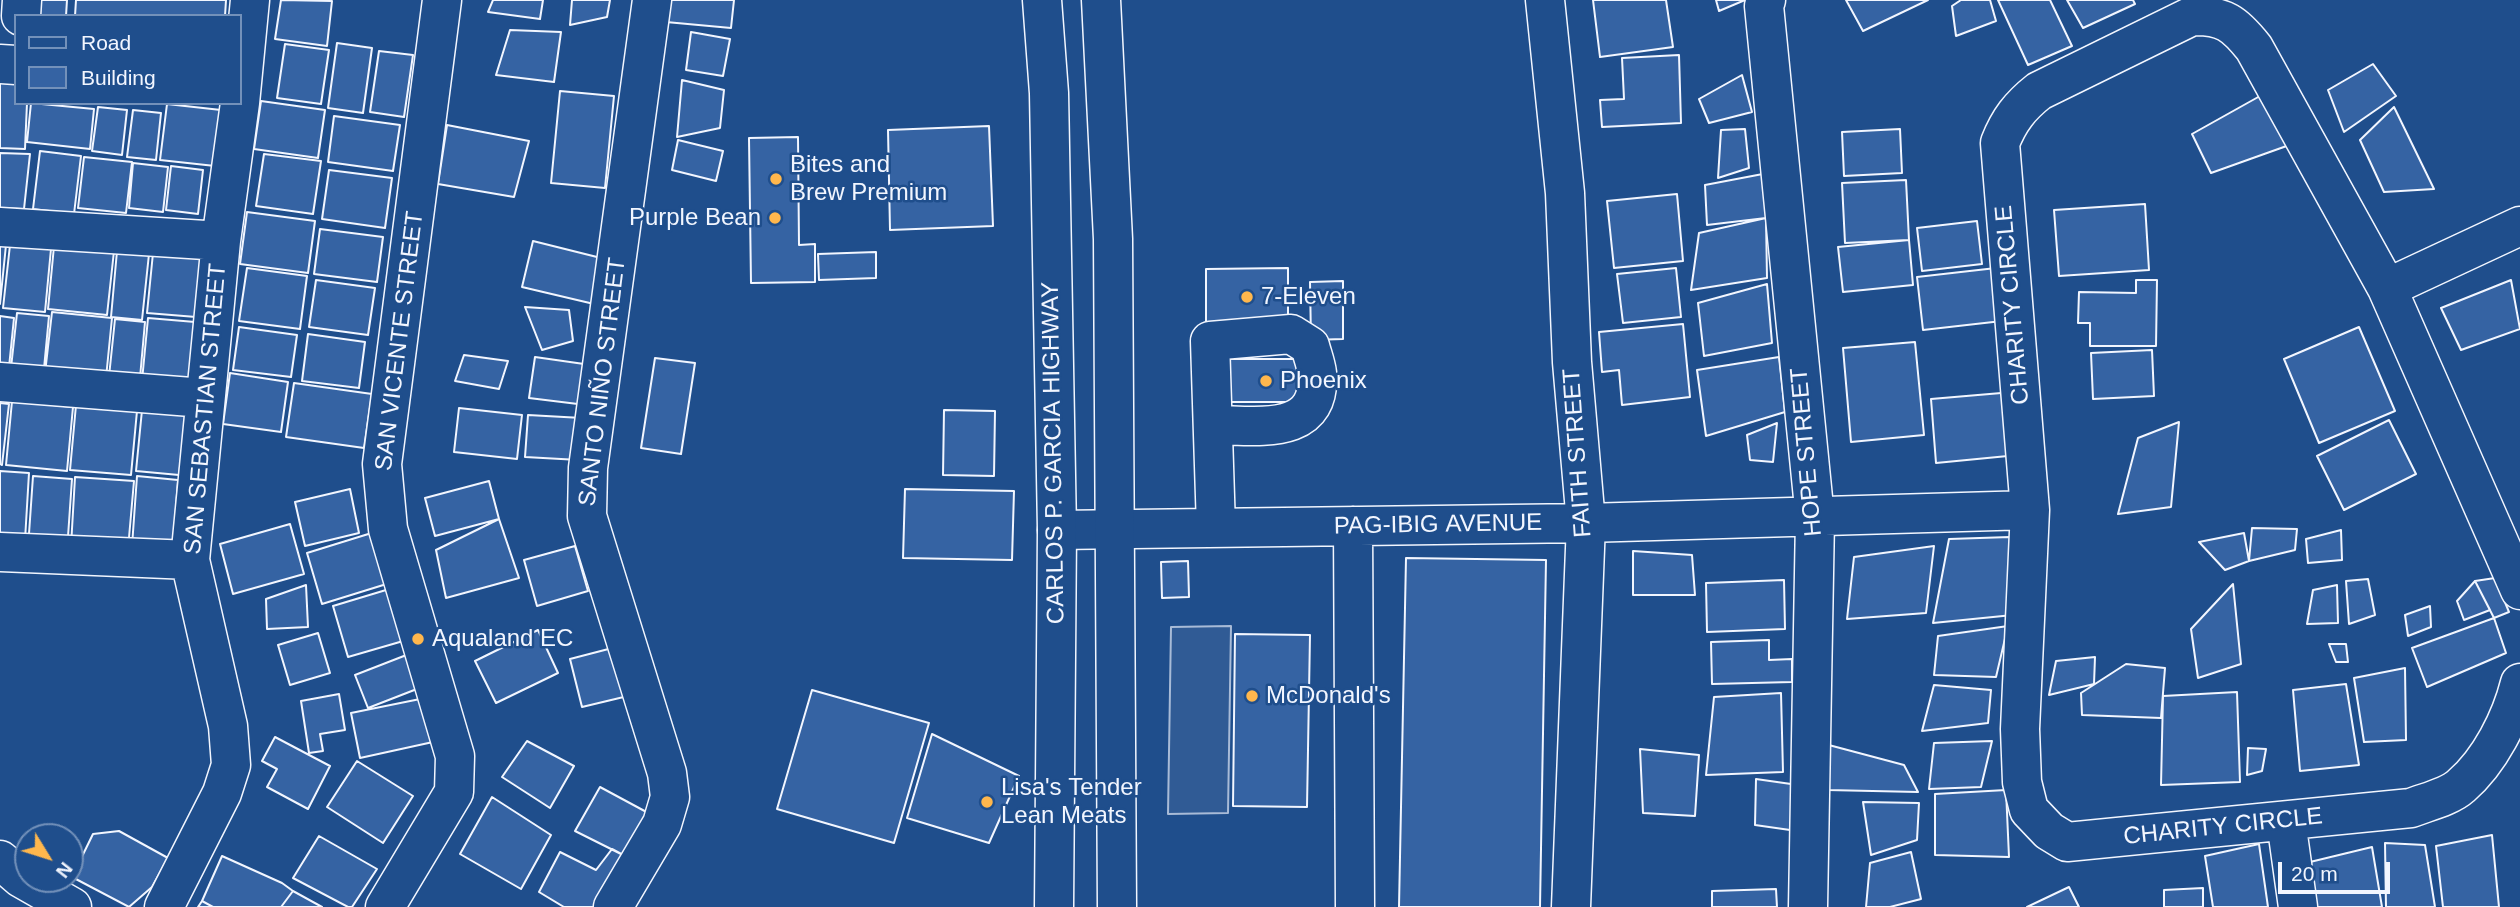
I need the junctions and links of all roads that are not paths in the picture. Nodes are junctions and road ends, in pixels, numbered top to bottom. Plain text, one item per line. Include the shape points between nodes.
1 (250, 0) edge
2 (442, 0) edge
3 (652, 0) edge
4 (1042, 0) edge
5 (1101, 0) edge
6 (1545, 0) edge
7 (1766, 0) edge
8 (242, 77) edge
9 (1107, 85) junction
10 (1049, 93) junction
11 (239, 105) edge
12 (2520, 226) edge
13 (0, 227) edge
14 (221, 241) junction
15 (2387, 288) junction
16 (0, 382) edge
17 (204, 398) junction
18 (1213, 425) dead end
19 (2029, 510) junction
20 (1815, 518) junction
21 (1586, 523) junction
22 (1353, 526) junction
23 (1216, 528) junction
24 (1115, 529) junction
25 (1057, 530) junction
26 (1, 560) edge
27 (190, 560) junction
28 (2520, 590) edge
29 (2520, 683) edge
30 (2286, 821) junction
31 (0, 860) edge
32 (72, 907) edge
33 (164, 907) edge
34 (385, 907) edge
35 (613, 907) edge
36 (1054, 907) edge
37 (1117, 907) edge
38 (1355, 907) edge
39 (1572, 907) edge
40 (1808, 907) edge
41 (2298, 907) edge

1 - 8 main road, SAN SEBASTIAN STREET
2 - 34 main road, SAN VICENTE STREET via 382,464 388,530 456,756 454,792
3 - 35 main road, SANTO NIÑO STREET via 588,468 587,516 667,773 670,797 662,824
4 - 10 main road, CARLOS P. GARCIA HIGHWAY
5 - 9 main road
6 - 21 main road, FAITH STREET via 1565,193 1572,362
7 - 20 main road, HOPE STREET
9 - 10 main road
9 - 24 main road
10 - 25 main road, CARLOS P. GARCIA HIGHWAY
11 - 14 main road, SAN SEBASTIAN STREET
12 - 15 main road
13 - 14 main road
14 - 17 main road, SAN SEBASTIAN STREET
15 - 19 main road, CHARITY CIRCLE via 2254,48 2241,31 2220,17 2192,16 2039,91 2021,105 2000,143
15 - 28 main road, CHARITY CIRCLE
16 - 17 main road
17 - 27 main road, SAN SEBASTIAN STREET
18 - 23 main road
19 - 20 main road, PAG-IBIG AVENUE
19 - 30 main road, CHARITY CIRCLE via 2020,729 2022,782 2029,810 2067,842
20 - 21 main road, PAG-IBIG AVENUE
20 - 40 main road, HOPE STREET
21 - 22 main road, PAG-IBIG AVENUE
21 - 39 main road, FAITH STREET
22 - 23 main road, PAG-IBIG AVENUE
22 - 38 main road
23 - 24 main road, PAG-IBIG AVENUE
24 - 25 main road, PAG-IBIG AVENUE
24 - 37 main road
25 - 36 main road, CARLOS P. GARCIA HIGHWAY
26 - 27 main road
27 - 33 main road, SAN SEBASTIAN STREET via 228,726 231,765 222,793
29 - 30 main road, CHARITY CIRCLE via 2491,751 2460,788 2411,808
30 - 41 main road
31 - 32 main road via 21,878

